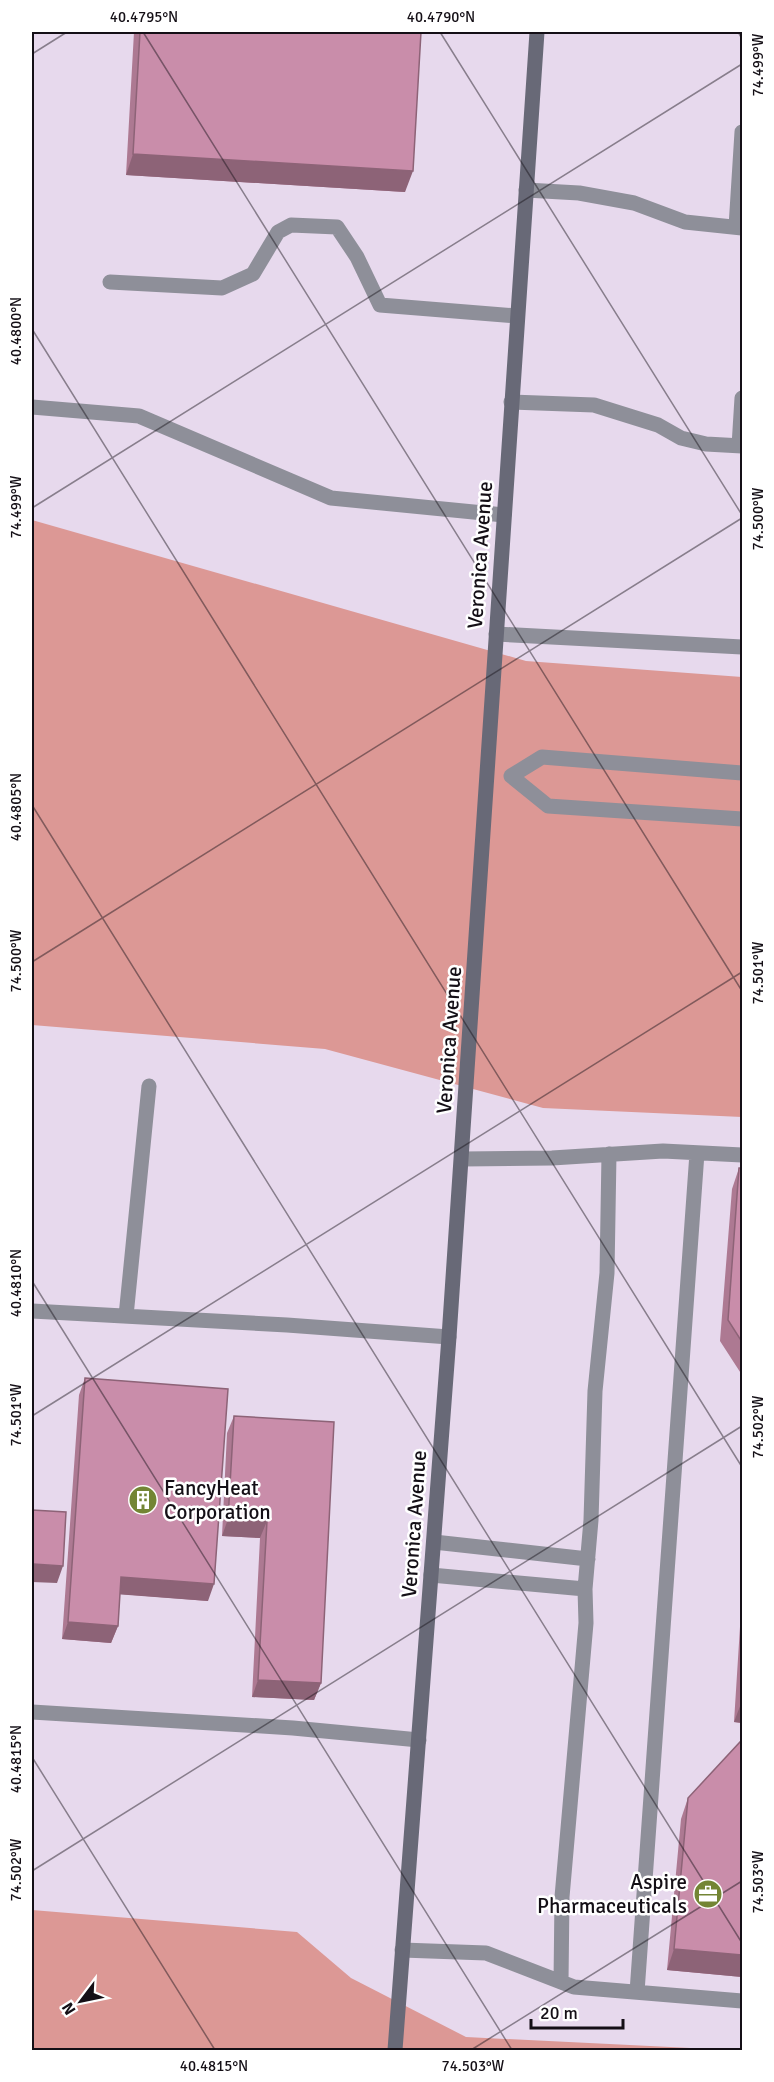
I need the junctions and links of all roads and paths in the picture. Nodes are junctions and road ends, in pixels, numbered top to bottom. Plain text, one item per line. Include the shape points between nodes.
1 (537, 32) edge
2 (742, 132) edge
3 (526, 190) junction
4 (739, 228) edge
5 (110, 282) dead end
6 (517, 316) junction
7 (742, 398) edge
8 (511, 402) junction
9 (32, 407) edge
10 (741, 446) edge
11 (504, 515) junction
12 (496, 634) junction
13 (742, 647) edge
14 (487, 772) junction
15 (742, 773) edge
16 (512, 776) junction
17 (742, 819) edge
18 (149, 1086) dead end
19 (697, 1153) junction
20 (609, 1154) junction
21 (742, 1155) edge
22 (462, 1159) junction
23 (32, 1311) edge
24 (126, 1316) junction
25 (449, 1338) junction
26 (434, 1542) junction
27 (588, 1559) junction
28 (431, 1575) junction
29 (585, 1589) junction
30 (32, 1712) edge
31 (419, 1740) junction
32 (402, 1950) junction
33 (561, 1982) junction
34 (637, 1992) junction
35 (742, 2001) edge
36 (395, 2050) edge

1 - 3 street, Veronica Avenue
2 - 4 lane
3 - 4 lane via 579,193 634,204 678,221
3 - 6 street, Veronica Avenue
5 - 6 lane via 222,288 253,274 278,232 291,225 337,227 357,257 380,305
6 - 8 street, Veronica Avenue
7 - 10 lane
8 - 10 lane via 594,405 639,417 681,438
8 - 11 street, Veronica Avenue
9 - 11 lane via 139,416 332,498
11 - 12 street, Veronica Avenue
12 - 13 lane
12 - 14 street, Veronica Avenue
14 - 16 lane
14 - 22 street, Veronica Avenue
15 - 16 lane via 542,757
16 - 17 lane via 548,806
18 - 24 lane
19 - 20 lane
19 - 21 lane
19 - 34 lane
20 - 22 lane
20 - 27 lane via 607,1273 595,1391
22 - 25 street, Veronica Avenue
23 - 24 lane
24 - 25 lane
25 - 26 street, Veronica Avenue
26 - 27 lane
26 - 28 street, Veronica Avenue
27 - 29 lane
28 - 29 lane
28 - 31 street, Veronica Avenue
29 - 33 lane via 586,1623 562,1897
30 - 31 lane
31 - 32 street, Veronica Avenue
32 - 33 lane via 486,1953
32 - 36 street, Veronica Avenue
33 - 34 lane via 574,1987
34 - 35 lane

